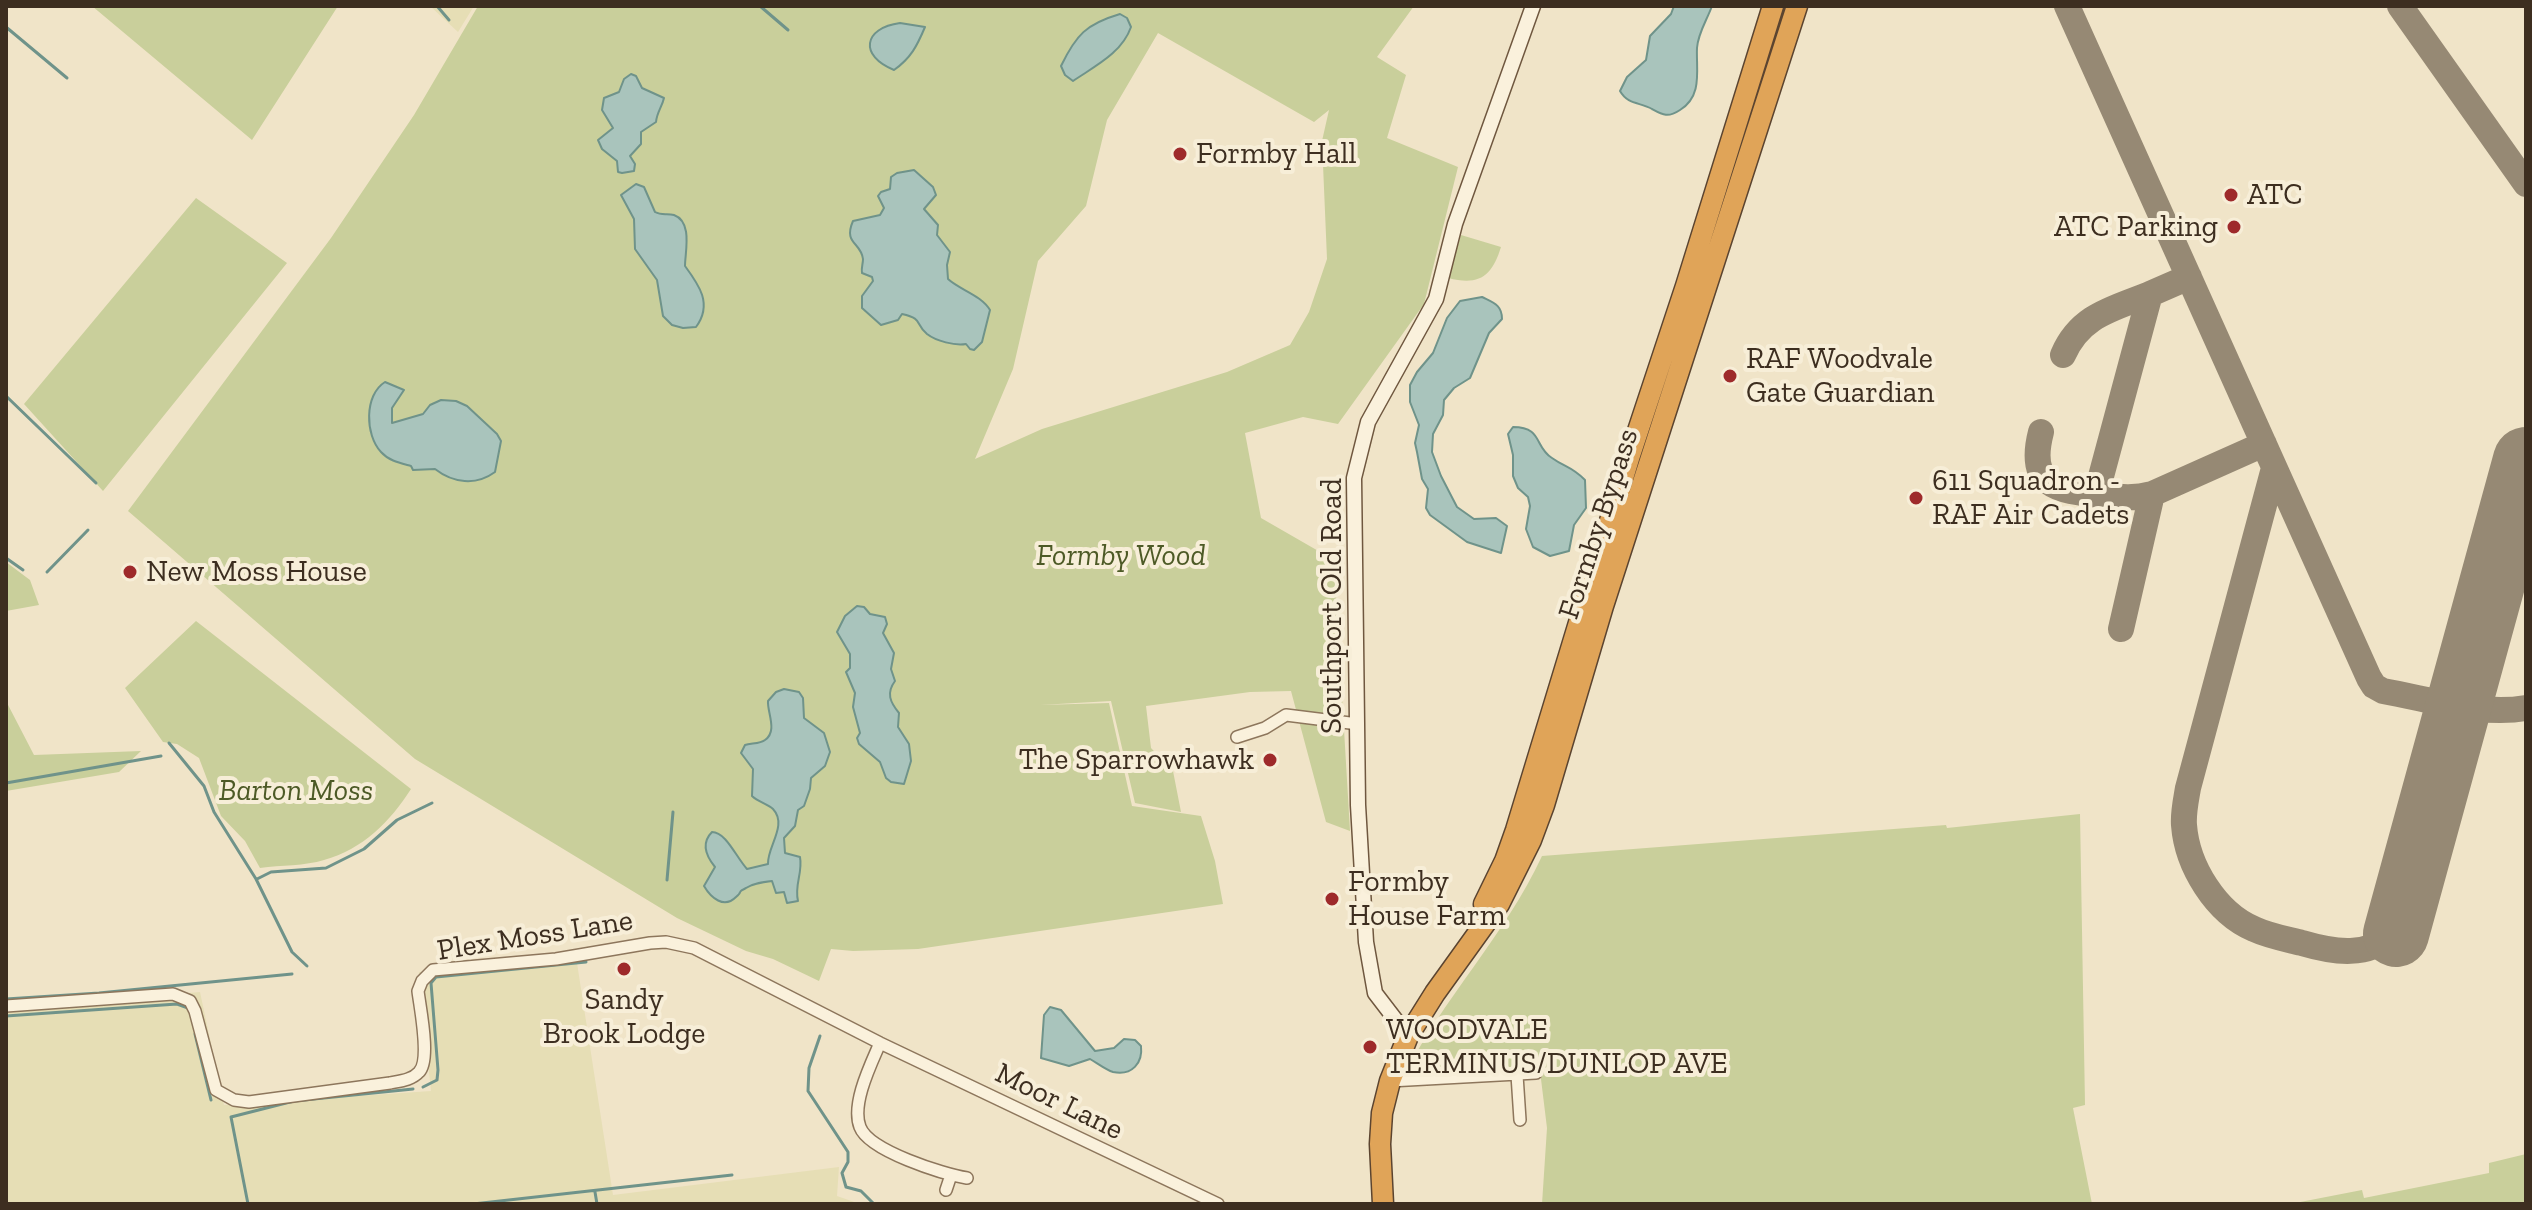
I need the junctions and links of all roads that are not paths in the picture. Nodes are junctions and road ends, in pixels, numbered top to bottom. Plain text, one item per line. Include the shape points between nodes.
1 (1533, 6) edge
2 (1773, 6) edge
3 (1797, 6) edge
4 (1669, 402) junction
5 (1618, 495) junction
6 (1358, 724) junction
7 (1237, 737) dead end
8 (6, 1006) edge
9 (1403, 1031) junction
10 (880, 1043) junction
11 (1536, 1073) dead end
12 (1517, 1075) junction
13 (1390, 1081) junction
14 (1520, 1120) dead end
15 (951, 1175) junction
16 (967, 1178) dead end
17 (946, 1190) dead end
18 (1218, 1204) edge
19 (1369, 1204) edge
20 (1383, 1204) edge

1 - 6 street, Southport Old Road via 1455,224 1436,299 1368,422 1354,478
2 - 5 highway, Formby Bypass
3 - 4 highway, Formby Bypass
4 - 5 highway via 1657,405 1638,459
4 - 9 highway, Formby Bypass via 1531,840 1499,904
5 - 9 highway, Formby Bypass via 1505,861 1488,897 1422,987
6 - 7 street via 1286,715
6 - 9 street, Southport Old Road via 1366,942 1375,993
8 - 10 street, Plex Moss Lane via 173,994 190,1001 195,1011 216,1090 249,1102 410,1079 426,1060 418,991 433,970 666,942 694,948
9 - 13 highway
9 - 19 highway via 1383,1063 1373,1098 1367,1143
10 - 15 street via 862,1086 860,1129 885,1149
10 - 18 street, Moor Lane
11 - 12 street
12 - 13 street
12 - 14 street
13 - 20 highway via 1380,1144
15 - 16 street
15 - 17 street

